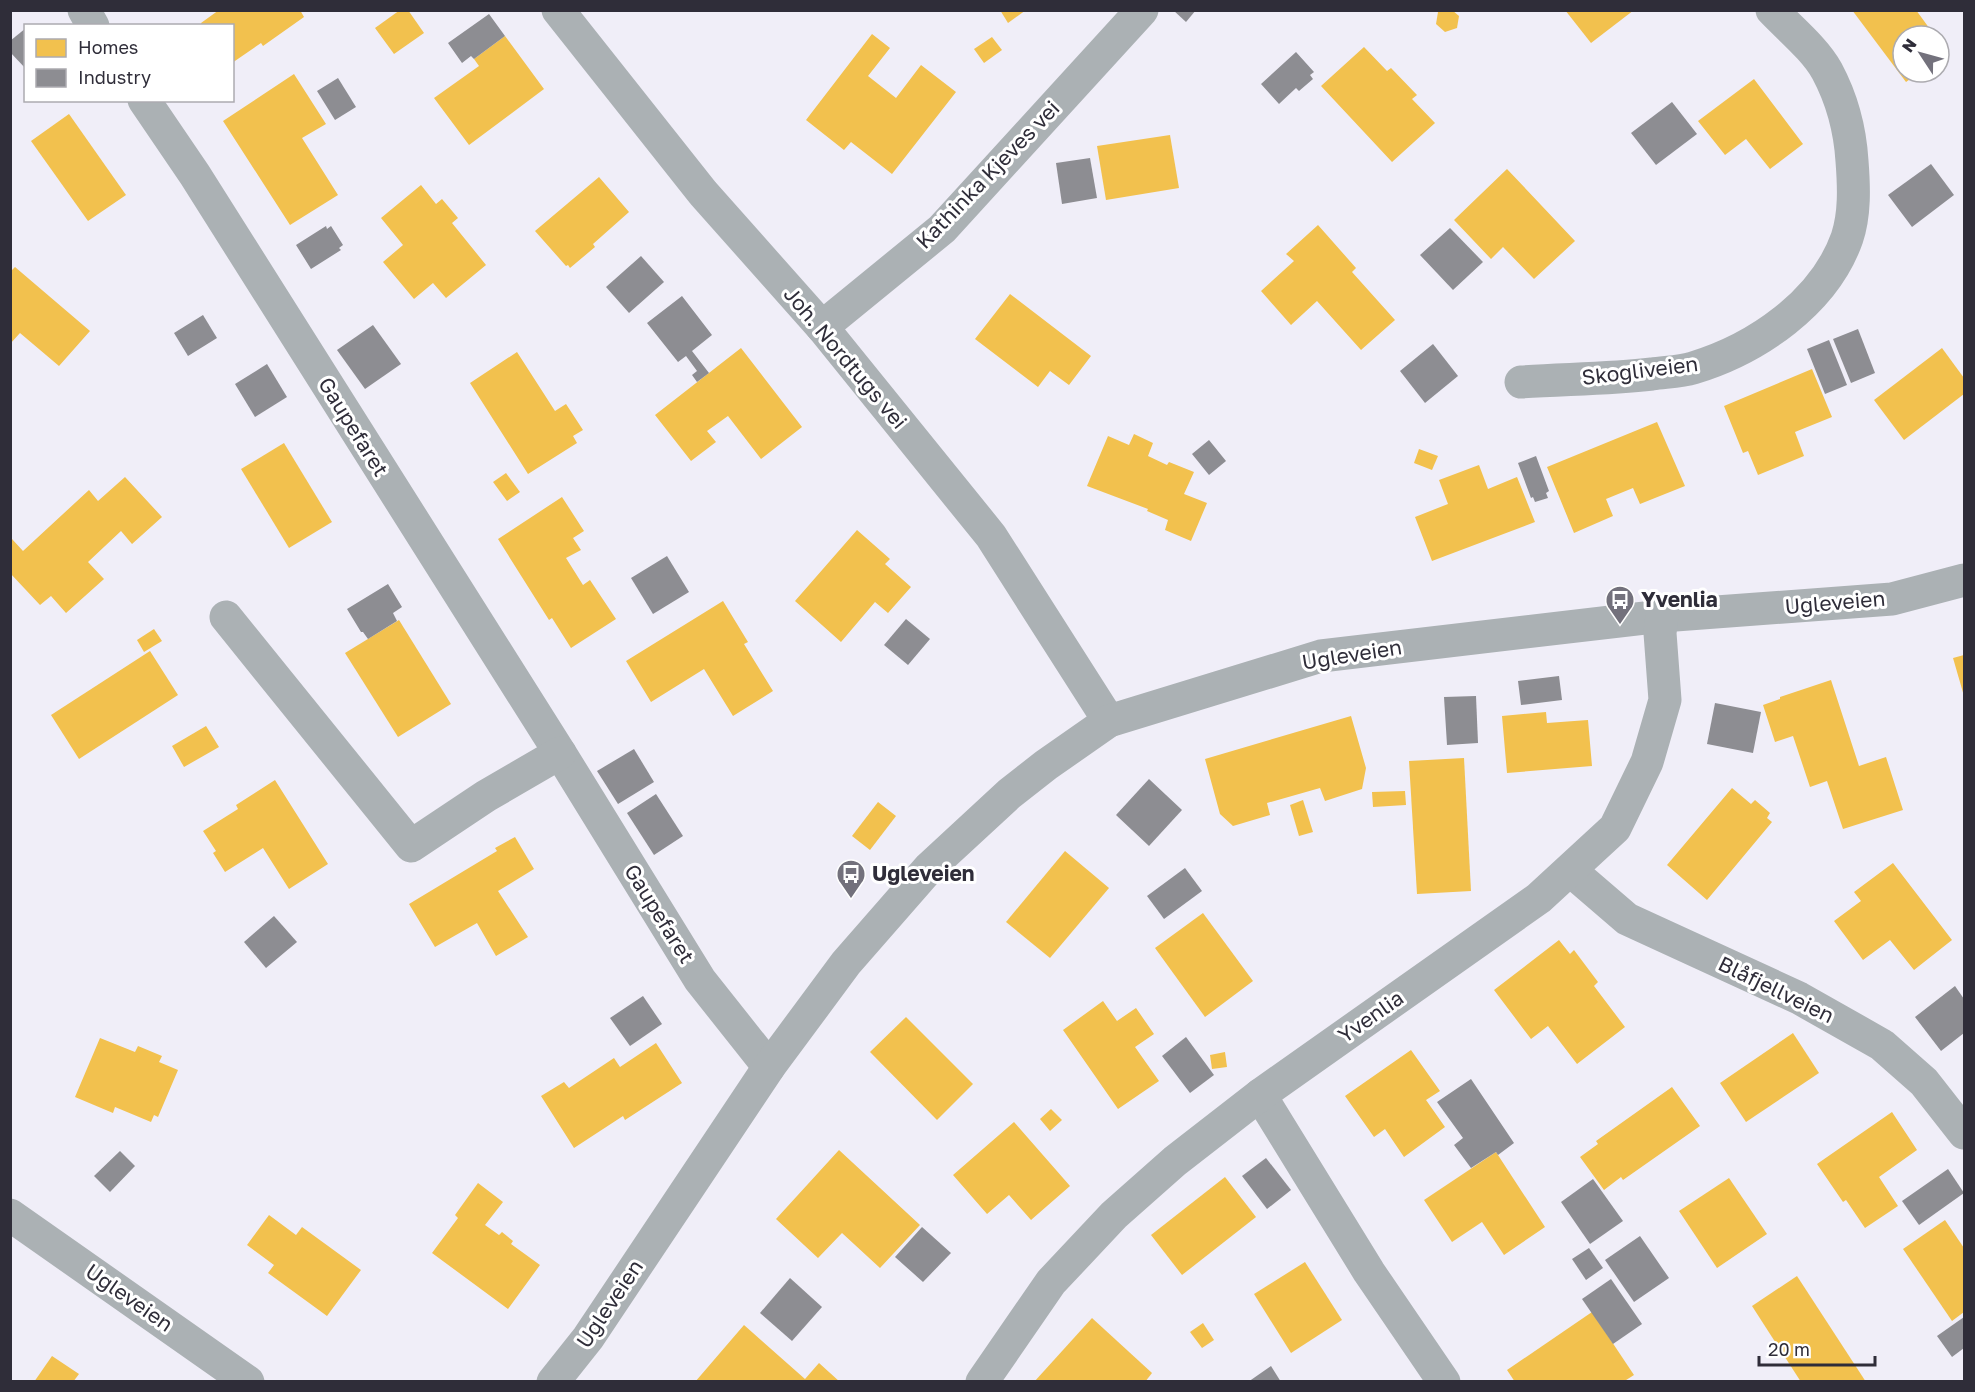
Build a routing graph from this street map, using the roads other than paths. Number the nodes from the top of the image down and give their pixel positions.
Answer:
1 (84, 10) edge
2 (558, 10) edge
3 (1142, 10) edge
4 (1772, 10) edge
5 (92, 24) edge
6 (145, 102) edge
7 (822, 327) junction
8 (1521, 382) dead end
9 (1965, 580) edge
10 (1662, 616) junction
11 (226, 617) dead end
12 (1109, 721) junction
13 (561, 753) junction
14 (1570, 870) junction
15 (770, 1067) junction
16 (1260, 1095) junction
17 (1965, 1132) edge
18 (10, 1215) edge
19 (248, 1382) edge
20 (553, 1382) edge
21 (982, 1382) edge
22 (1444, 1382) edge

1 - 5 street
2 - 7 street, Joh. Nordtugs vei
3 - 7 street, Kathinka Kjeves vei
4 - 8 street, Skogliveien
6 - 13 street, Gaupefaret
7 - 12 street, Joh. Nordtugs vei
9 - 10 street, Ugleveien
10 - 12 street, Ugleveien
10 - 14 street, Yvenlia
11 - 13 street
12 - 15 street, Ugleveien
13 - 15 street, Gaupefaret
14 - 16 street, Yvenlia
14 - 17 street, Blåfjellveien
15 - 20 street, Ugleveien
16 - 21 street, Yvenlia
16 - 22 street
18 - 19 street, Ugleveien

